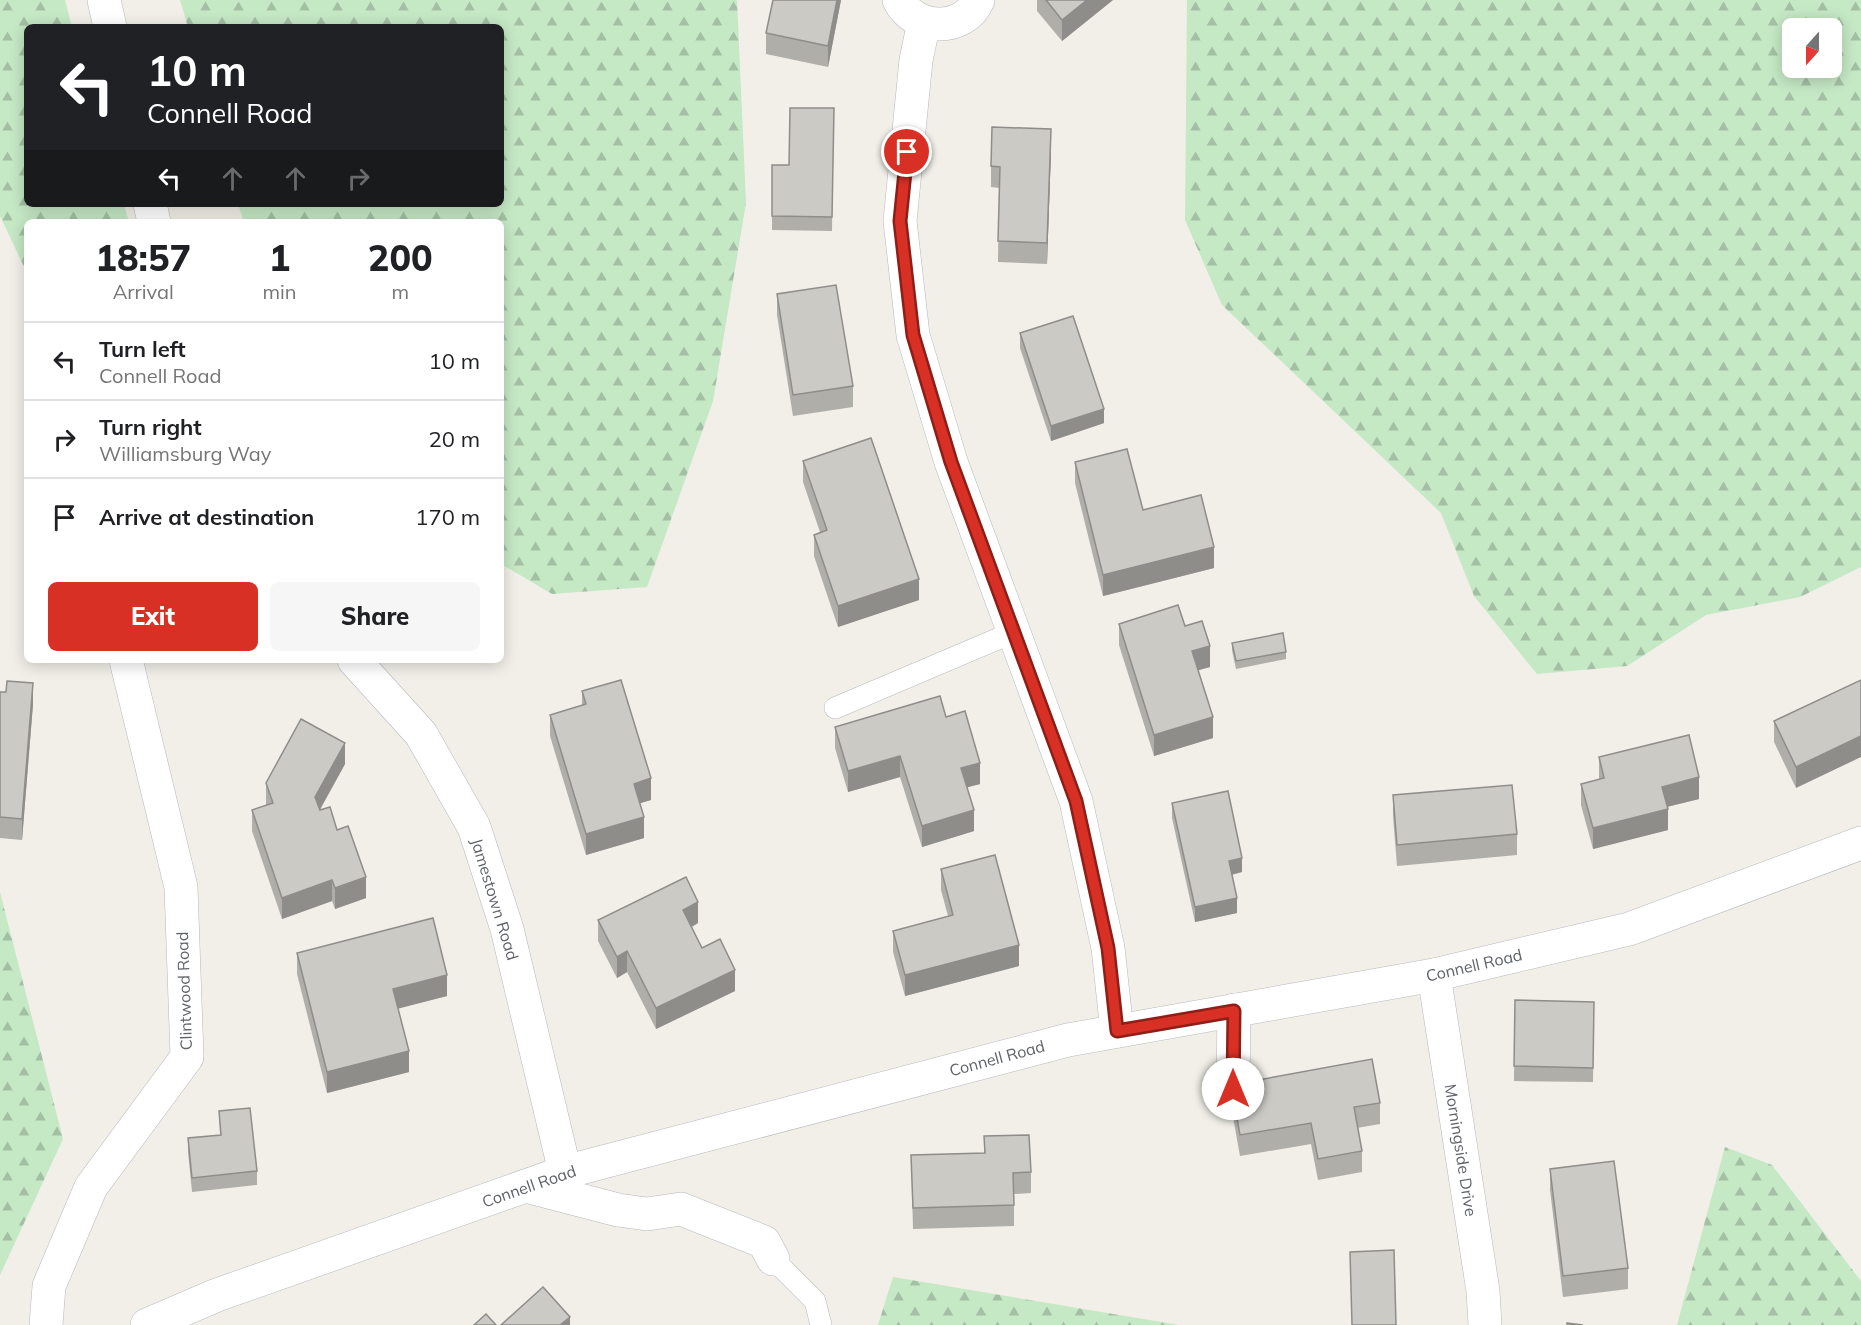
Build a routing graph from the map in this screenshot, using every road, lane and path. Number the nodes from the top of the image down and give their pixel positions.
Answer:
1 (104, 0) edge
2 (898, 0) edge
3 (978, 0) edge
4 (924, 22) junction
5 (109, 24) edge
6 (1014, 632) junction
7 (127, 663) edge
8 (357, 663) edge
9 (835, 708) dead end
10 (1861, 843) edge
11 (1434, 975) junction
12 (1234, 1011) junction
13 (1117, 1031) junction
14 (1233, 1089) edge
15 (565, 1172) junction
16 (526, 1186) junction
17 (773, 1259) joint
18 (46, 1325) edge
19 (147, 1325) edge
20 (822, 1325) edge
21 (1485, 1325) edge

1 - 5 street
2 - 4 street
3 - 4 street
4 - 6 street
6 - 9 lane
6 - 13 street
7 - 18 street, Clintwood Road
8 - 15 street, Jamestown Road
10 - 11 street, Connell Road
11 - 12 street, Connell Road
11 - 21 street, Morningside Drive
12 - 13 street, Connell Road
12 - 14 street
13 - 15 street, Connell Road
15 - 16 street, Connell Road
16 - 17 street
16 - 19 street, Connell Road
17 - 20 lane

